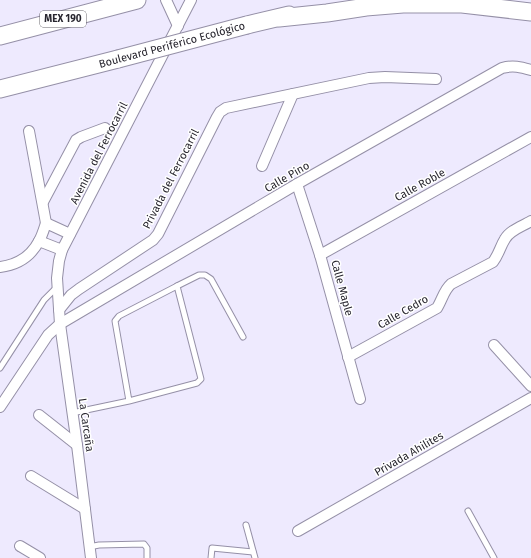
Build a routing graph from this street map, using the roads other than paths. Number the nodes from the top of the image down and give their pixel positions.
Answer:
1 (166, 0) edge
2 (191, 0) edge
3 (344, 0) edge
4 (131, 2) edge
5 (531, 12) edge
6 (279, 18) junction
7 (178, 26) junction
8 (0, 36) edge
9 (531, 70) edge
10 (436, 79) dead end
11 (0, 89) edge
12 (292, 94) junction
13 (105, 128) dead end
14 (29, 131) dead end
15 (531, 137) edge
16 (262, 166) dead end
17 (297, 184) junction
18 (43, 202) junction
19 (531, 221) edge
20 (46, 223) junction
21 (70, 234) junction
22 (39, 241) junction
23 (62, 250) junction
24 (320, 255) junction
25 (0, 267) edge
26 (178, 286) junction
27 (58, 291) junction
28 (59, 310) junction
29 (60, 324) junction
30 (243, 337) dead end
31 (494, 345) dead end
32 (348, 357) junction
33 (0, 368) edge
34 (531, 386) edge
35 (531, 398) edge
36 (360, 399) dead end
37 (129, 401) junction
38 (0, 407) edge
39 (72, 413) junction
40 (39, 415) dead end
41 (77, 445) junction
42 (31, 476) dead end
43 (85, 509) junction
44 (468, 512) dead end
45 (246, 525) dead end
46 (298, 531) dead end
47 (20, 546) dead end
48 (89, 546) junction
49 (253, 552) junction
50 (40, 558) edge
51 (90, 558) edge
52 (147, 558) edge
53 (210, 558) edge
54 (254, 558) edge
55 (494, 558) edge

1 - 7 street
2 - 7 street, Avenida del Ferrocarril
3 - 6 highway, Boulevard Periférico Ecológico
4 - 8 highway, MEX 190
5 - 6 highway
6 - 11 highway, Boulevard Periférico Ecológico, bridge
7 - 21 street, Avenida del Ferrocarril
9 - 17 street, Calle Pino
10 - 12 street, Privada del Ferrocarril
12 - 16 street
12 - 28 street, Privada del Ferrocarril
13 - 18 street
14 - 18 street
15 - 24 street, Calle Roble
17 - 24 street, Calle Maple
17 - 29 street, Calle Pino
18 - 20 street
19 - 32 street, Calle Cedro
20 - 21 street
20 - 22 street
21 - 23 street, Avenida del Ferrocarril
22 - 23 street
22 - 25 street
23 - 27 street, Avenida del Ferrocarril
24 - 32 street, Calle Maple
26 - 30 lane
26 - 37 lane
26 - 37 lane
27 - 28 street, La Carcaña
27 - 33 lane
28 - 29 street, La Carcaña
29 - 38 street
29 - 39 street, La Carcaña
31 - 34 street
32 - 36 street, Calle Maple
35 - 46 street, Privada Ahilites
37 - 39 lane
39 - 41 street, La Carcaña
40 - 41 street
41 - 43 street, La Carcaña
42 - 43 street
43 - 48 street, La Carcaña
44 - 55 lane
45 - 49 lane
47 - 50 street
48 - 51 street, La Carcaña
48 - 52 lane
49 - 53 lane
49 - 54 lane

